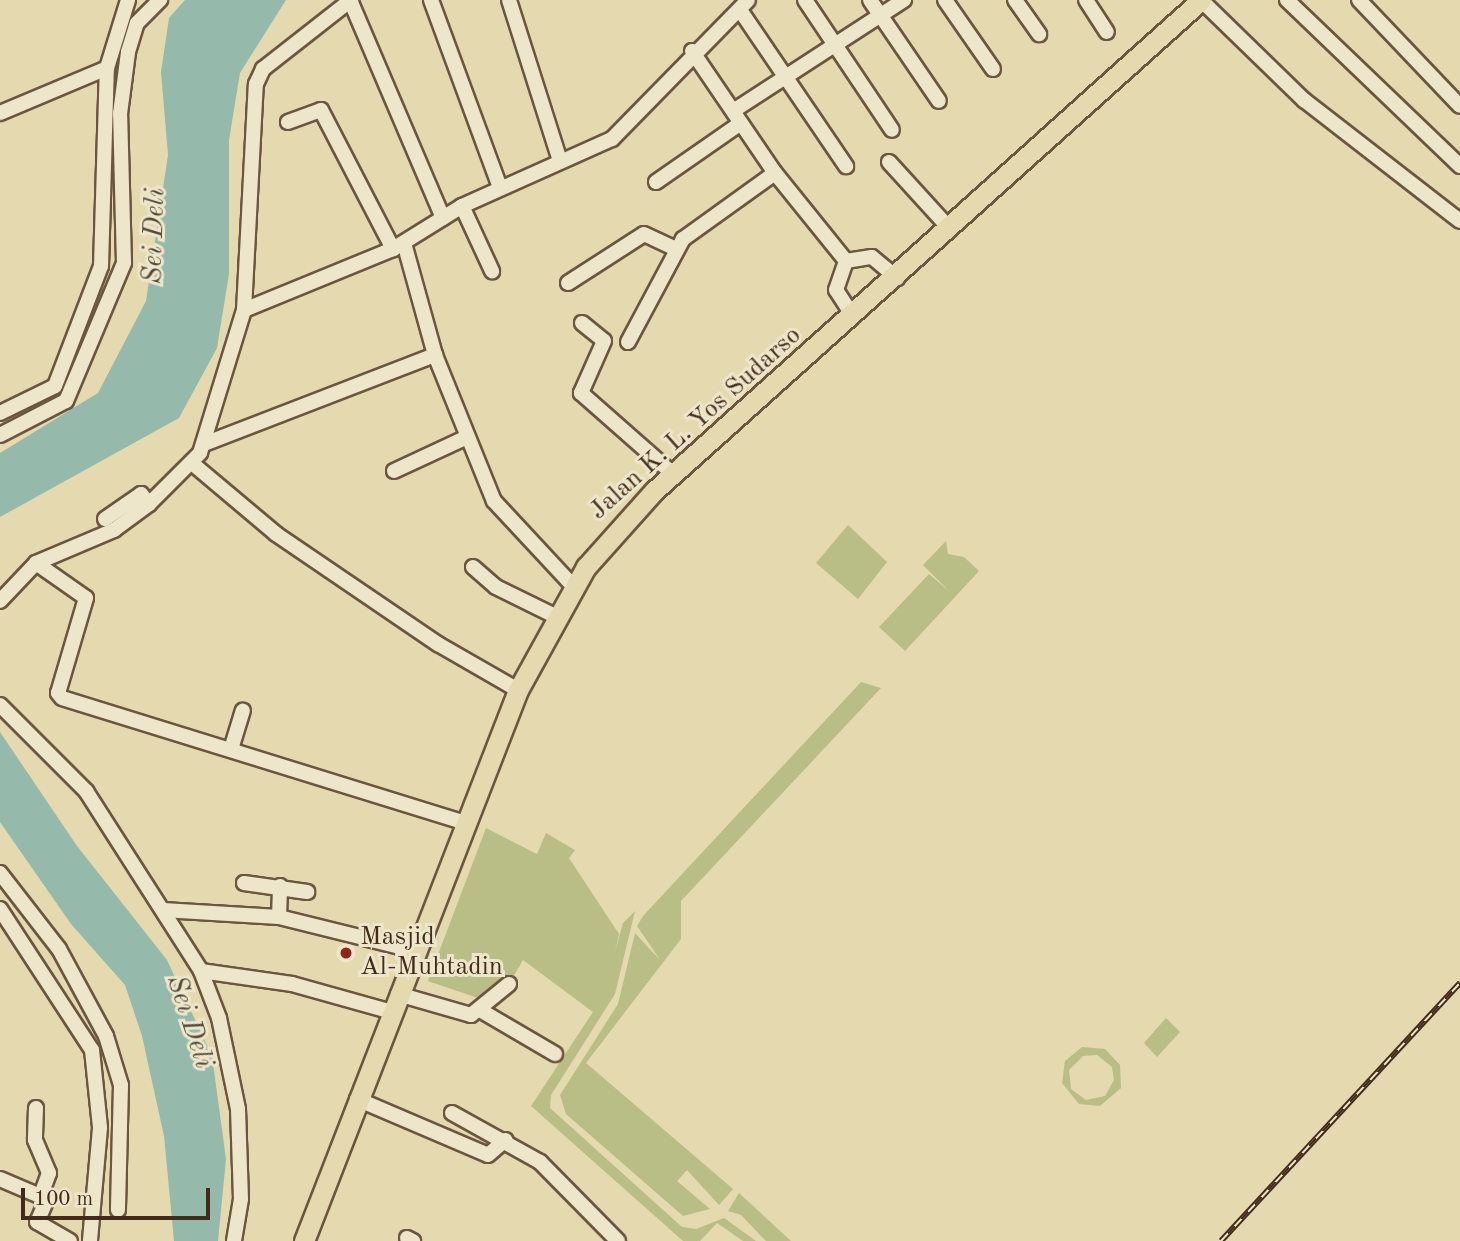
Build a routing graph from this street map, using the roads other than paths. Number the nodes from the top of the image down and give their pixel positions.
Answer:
1 (128, 0) edge
2 (160, 0) edge
3 (351, 0) edge
4 (431, 0) edge
5 (509, 0) edge
6 (805, 0) edge
7 (870, 0) edge
8 (904, 0) edge
9 (945, 0) edge
10 (1015, 0) edge
11 (1086, 0) edge
12 (1202, 0) edge
13 (1287, 0) edge
14 (1359, 0) edge
15 (744, 5) edge
16 (881, 16) junction
17 (1107, 32) dead end
18 (1039, 34) dead end
19 (838, 48) junction
20 (692, 51) junction
21 (107, 68) junction
22 (993, 69) dead end
23 (784, 79) junction
24 (939, 102) dead end
25 (1460, 106) edge
26 (0, 113) edge
27 (737, 117) junction
28 (288, 122) dead end
29 (892, 130) dead end
30 (560, 161) junction
31 (889, 162) dead end
32 (846, 166) dead end
33 (1460, 166) edge
34 (775, 173) junction
35 (656, 182) dead end
36 (499, 188) junction
37 (462, 206) junction
38 (443, 218) junction
39 (1460, 221) edge
40 (949, 228) junction
41 (399, 246) junction
42 (676, 249) junction
43 (846, 261) junction
44 (492, 271) dead end
45 (897, 278) junction
46 (568, 283) dead end
47 (244, 310) junction
48 (853, 316) junction
49 (582, 323) dead end
50 (628, 342) dead end
51 (435, 355) junction
52 (0, 413) edge
53 (0, 435) edge
54 (465, 438) junction
55 (204, 443) junction
56 (193, 464) junction
57 (394, 471) dead end
58 (673, 474) junction
59 (149, 505) junction
60 (104, 519) dead end
61 (36, 564) junction
62 (473, 567) dead end
63 (573, 586) junction
64 (0, 601) edge
65 (555, 616) junction
66 (518, 690) junction
67 (0, 705) edge
68 (243, 711) dead end
69 (232, 746) junction
70 (466, 823) junction
71 (0, 873) edge
72 (244, 883) dead end
73 (280, 886) junction
74 (307, 892) dead end
75 (163, 910) junction
76 (279, 917) junction
77 (3, 918) edge
78 (416, 951) junction
79 (201, 971) junction
80 (509, 984) dead end
81 (395, 1003) junction
82 (480, 1010) junction
83 (555, 1054) dead end
84 (357, 1099) junction
85 (36, 1108) dead end
86 (452, 1113) dead end
87 (505, 1140) junction
88 (0, 1179) edge
89 (41, 1195) junction
90 (118, 1210) dead end
91 (70, 1241) edge
92 (90, 1241) edge
93 (234, 1241) edge
94 (304, 1241) edge
95 (618, 1241) edge

1 - 21 street
2 - 53 street
3 - 38 street
3 - 47 street
4 - 36 street
5 - 30 street
6 - 19 street
7 - 16 street
8 - 16 street
9 - 22 street
10 - 18 street
11 - 17 street
12 - 39 street
12 - 40 highway, Jalan K. L. Yos Sudarso
13 - 33 street
14 - 25 street
15 - 20 street
15 - 23 street
16 - 19 street
16 - 24 street
19 - 23 street
19 - 29 street
20 - 27 street
20 - 30 street
21 - 26 street
21 - 52 street
23 - 27 street
23 - 32 street
27 - 34 street
27 - 35 street
28 - 41 street
30 - 36 street
31 - 40 street
34 - 42 street
34 - 43 street
36 - 37 street
37 - 38 street
37 - 44 street
38 - 41 street
40 - 45 highway, Jalan K. L. Yos Sudarso
41 - 47 street
41 - 51 street
42 - 46 street
42 - 50 street
43 - 45 street
43 - 48 street
45 - 48 highway, Jalan K. L. Yos Sudarso
47 - 55 street
48 - 58 highway, Jalan K. L. Yos Sudarso
49 - 58 street
51 - 54 street
51 - 55 street
54 - 57 street
54 - 63 street
55 - 56 street
56 - 59 street
56 - 66 street
58 - 63 highway, Jalan K. L. Yos Sudarso
59 - 60 street
59 - 61 street
61 - 64 street
61 - 69 street
62 - 65 street
63 - 65 highway, Jalan K. L. Yos Sudarso
65 - 66 highway, Jalan K. L. Yos Sudarso
66 - 70 highway, Jalan K. L. Yos Sudarso
67 - 75 street
68 - 69 street
69 - 70 street
70 - 78 highway, Jalan K. L. Yos Sudarso
71 - 90 street
72 - 73 street
73 - 74 street
73 - 76 street
75 - 76 street
75 - 79 street
76 - 78 street
77 - 92 street
78 - 81 highway, Jalan K. L. Yos Sudarso
79 - 81 street
79 - 93 street
80 - 82 street
81 - 82 street
81 - 84 highway, Jalan K. L. Yos Sudarso
82 - 83 street
84 - 87 street
84 - 94 highway, Jalan K. L. Yos Sudarso
85 - 89 street
86 - 87 street
87 - 95 street
88 - 89 street
89 - 91 street

